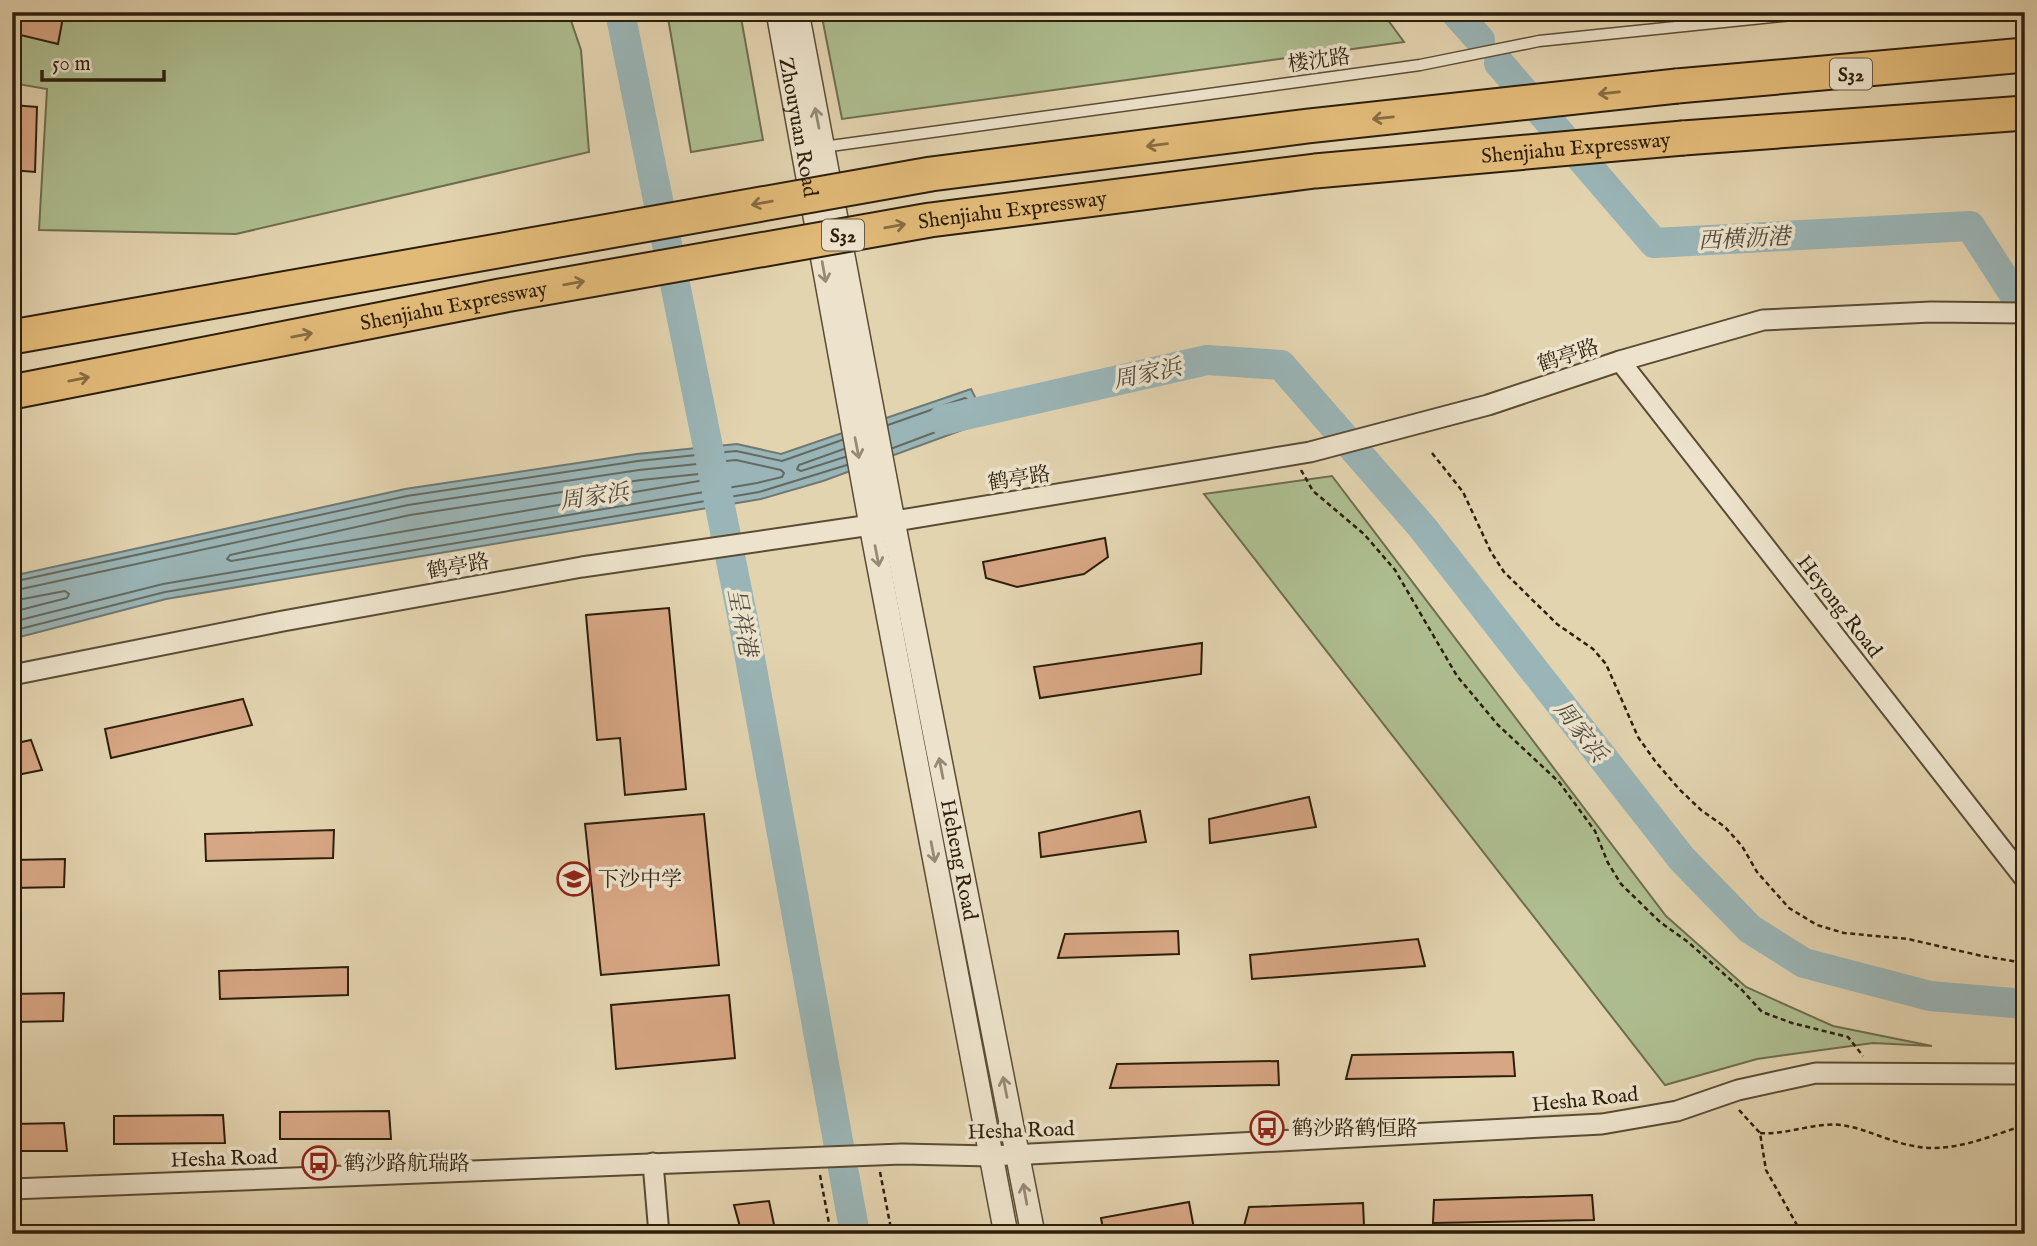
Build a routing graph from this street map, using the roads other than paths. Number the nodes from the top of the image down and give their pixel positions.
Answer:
1 (778, 12) edge
2 (797, 12) edge
3 (1821, 12) edge
4 (2025, 55) edge
5 (2025, 62) edge
6 (1677, 86) junction
7 (2025, 113) edge
8 (2025, 134) edge
9 (1684, 138) junction
10 (822, 148) junction
11 (2025, 313) edge
12 (12, 337) edge
13 (1620, 361) junction
14 (12, 392) edge
15 (860, 404) junction
16 (882, 523) junction
17 (12, 675) edge
18 (2025, 878) edge
19 (2025, 1074) edge
20 (1018, 1154) junction
21 (991, 1156) junction
22 (653, 1163) junction
23 (12, 1189) edge
24 (659, 1234) edge
25 (1006, 1234) edge
26 (1033, 1234) edge

1 -> 15 street, Zhouyuan Road
10 -> 2 street, Zhouyuan Road
3 - 10 lane, 楼沈路
4 - 6 highway
5 - 6 highway, S32
6 -> 12 highway, S32, bridge
7 - 9 highway, Shenjiahu Expressway / S32
8 - 9 highway
14 -> 9 highway, Shenjiahu Expressway / S32, bridge
10 - 15 street, Zhouyuan Road
11 - 13 street, 鹤亭路
13 - 16 street, 鹤亭路
13 - 18 street, Heyong Road
15 - 16 street, Heheng Road
16 - 17 street, 鹤亭路
20 -> 16 street, Heheng Road
16 -> 21 street, Heheng Road
19 - 20 street, Hesha Road
20 - 21 street, Hesha Road
26 -> 20 street, Heheng Road
21 - 22 street, Hesha Road
21 - 25 street, Heheng Road
22 - 23 street, Hesha Road
22 - 24 street

